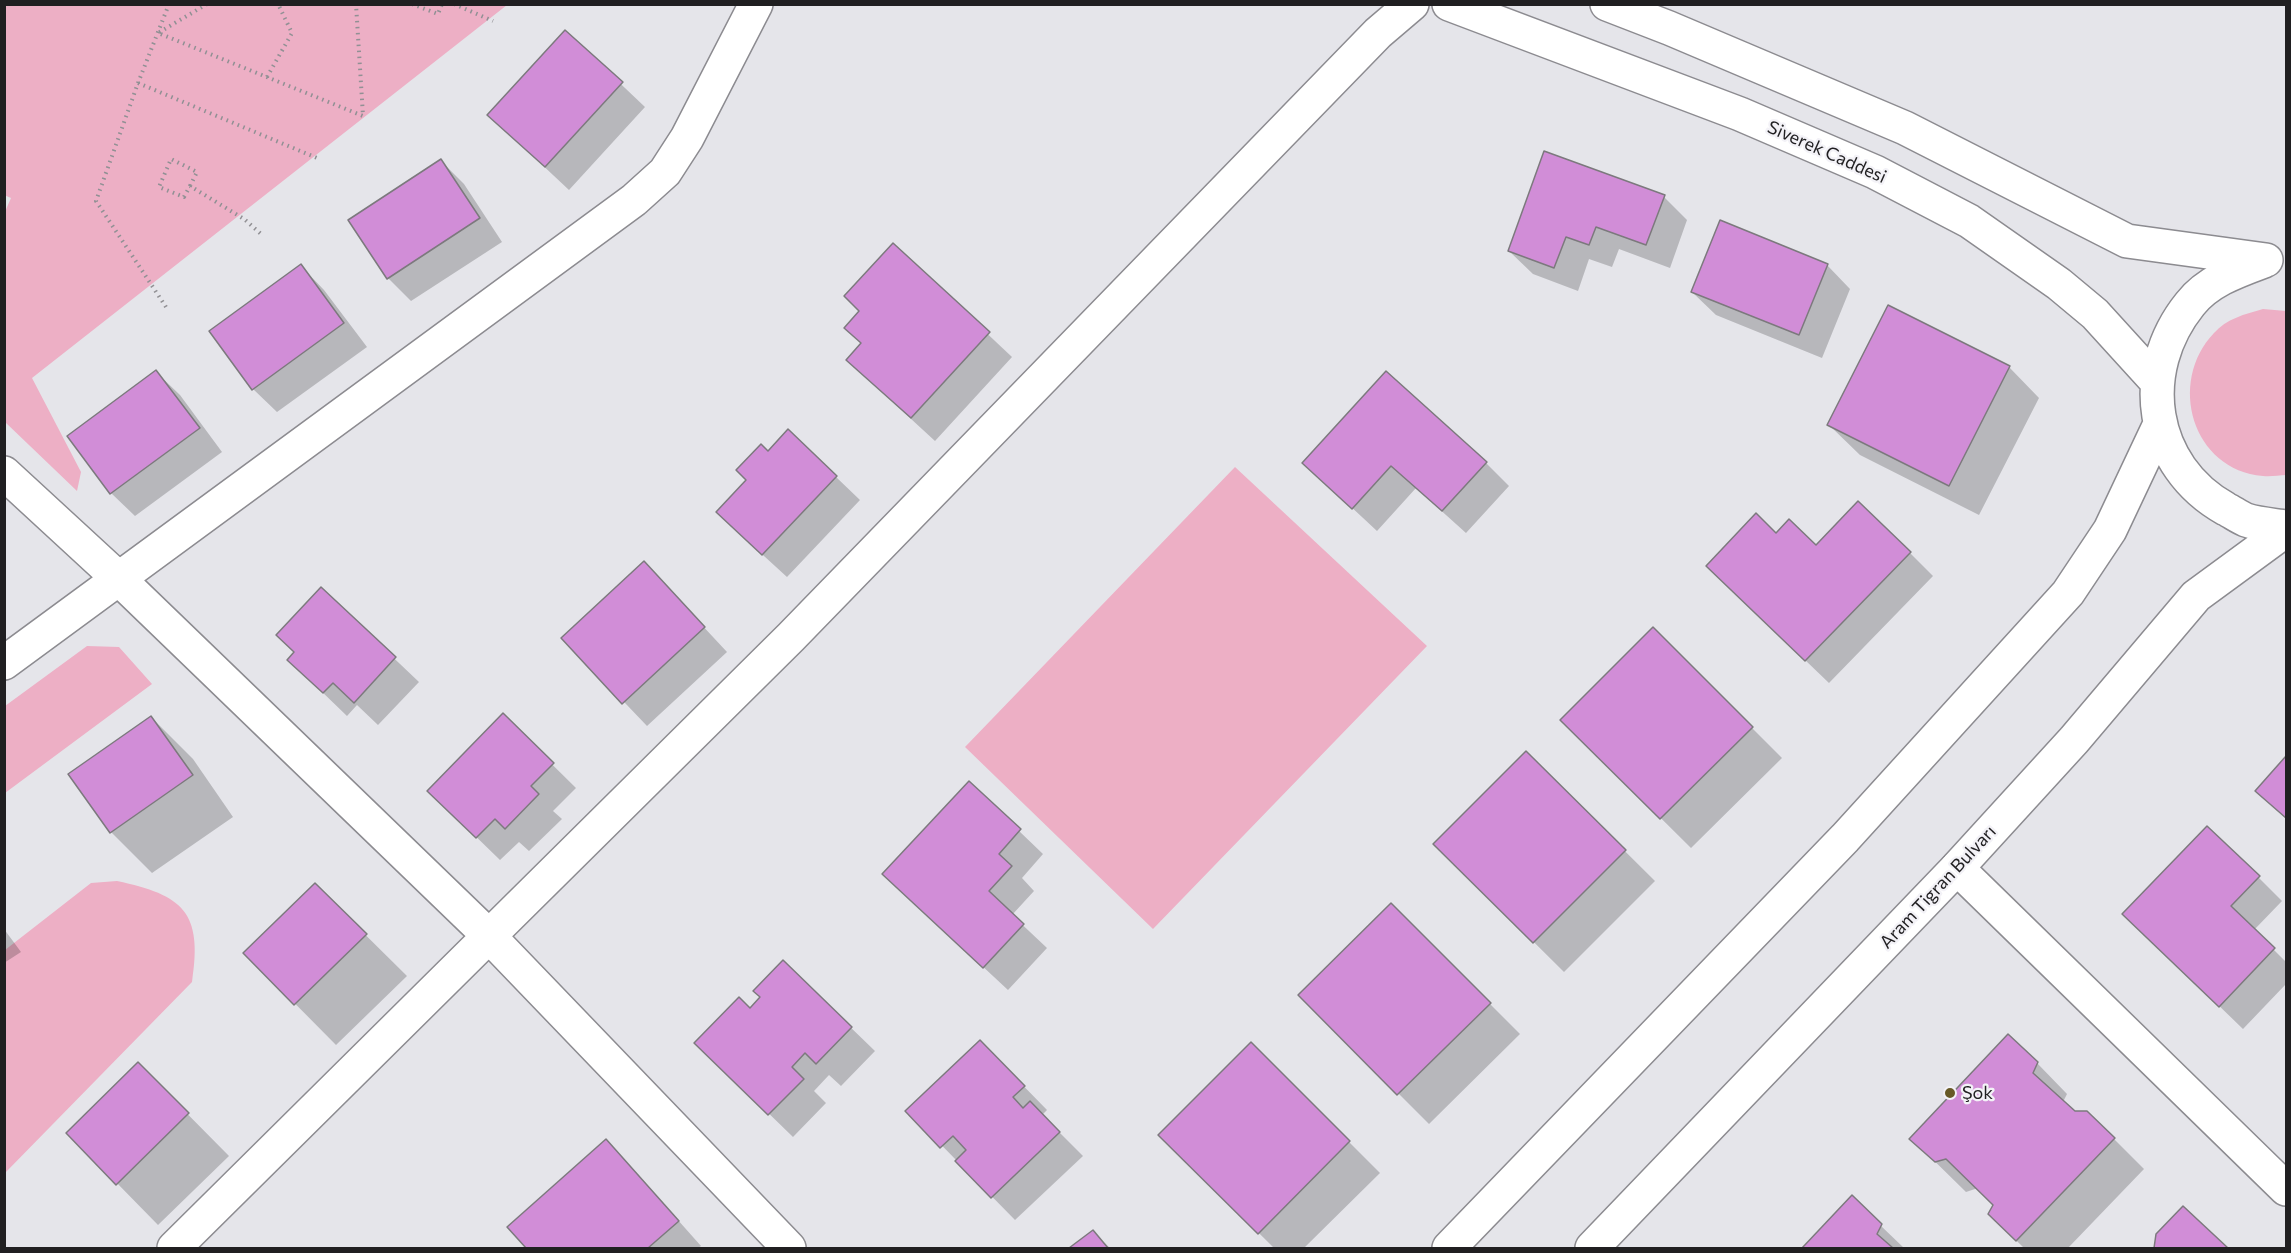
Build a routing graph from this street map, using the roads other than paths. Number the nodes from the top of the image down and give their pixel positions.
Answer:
1 (756, 4) edge
2 (1412, 4) edge
3 (1449, 4) edge
4 (1607, 4) edge
5 (2276, 260) edge
6 (2156, 381) junction
7 (2160, 424) junction
8 (4, 473) edge
9 (2286, 528) edge
10 (118, 578) junction
11 (4, 663) edge
12 (1957, 868) junction
13 (488, 935) junction
14 (2286, 1190) edge
15 (174, 1248) edge
16 (789, 1248) edge
17 (1449, 1248) edge
18 (1592, 1248) edge

1 - 10 street
2 - 13 street
3 - 6 street, Siverek Caddesi
4 - 5 street
5 - 6 street
6 - 7 street
7 - 9 street
7 - 17 street
8 - 10 street
9 - 12 street, Aram Tigran Bulvarı
10 - 11 street
10 - 13 street
12 - 14 street
12 - 18 street, Aram Tigran Bulvarı
13 - 15 street
13 - 16 street

